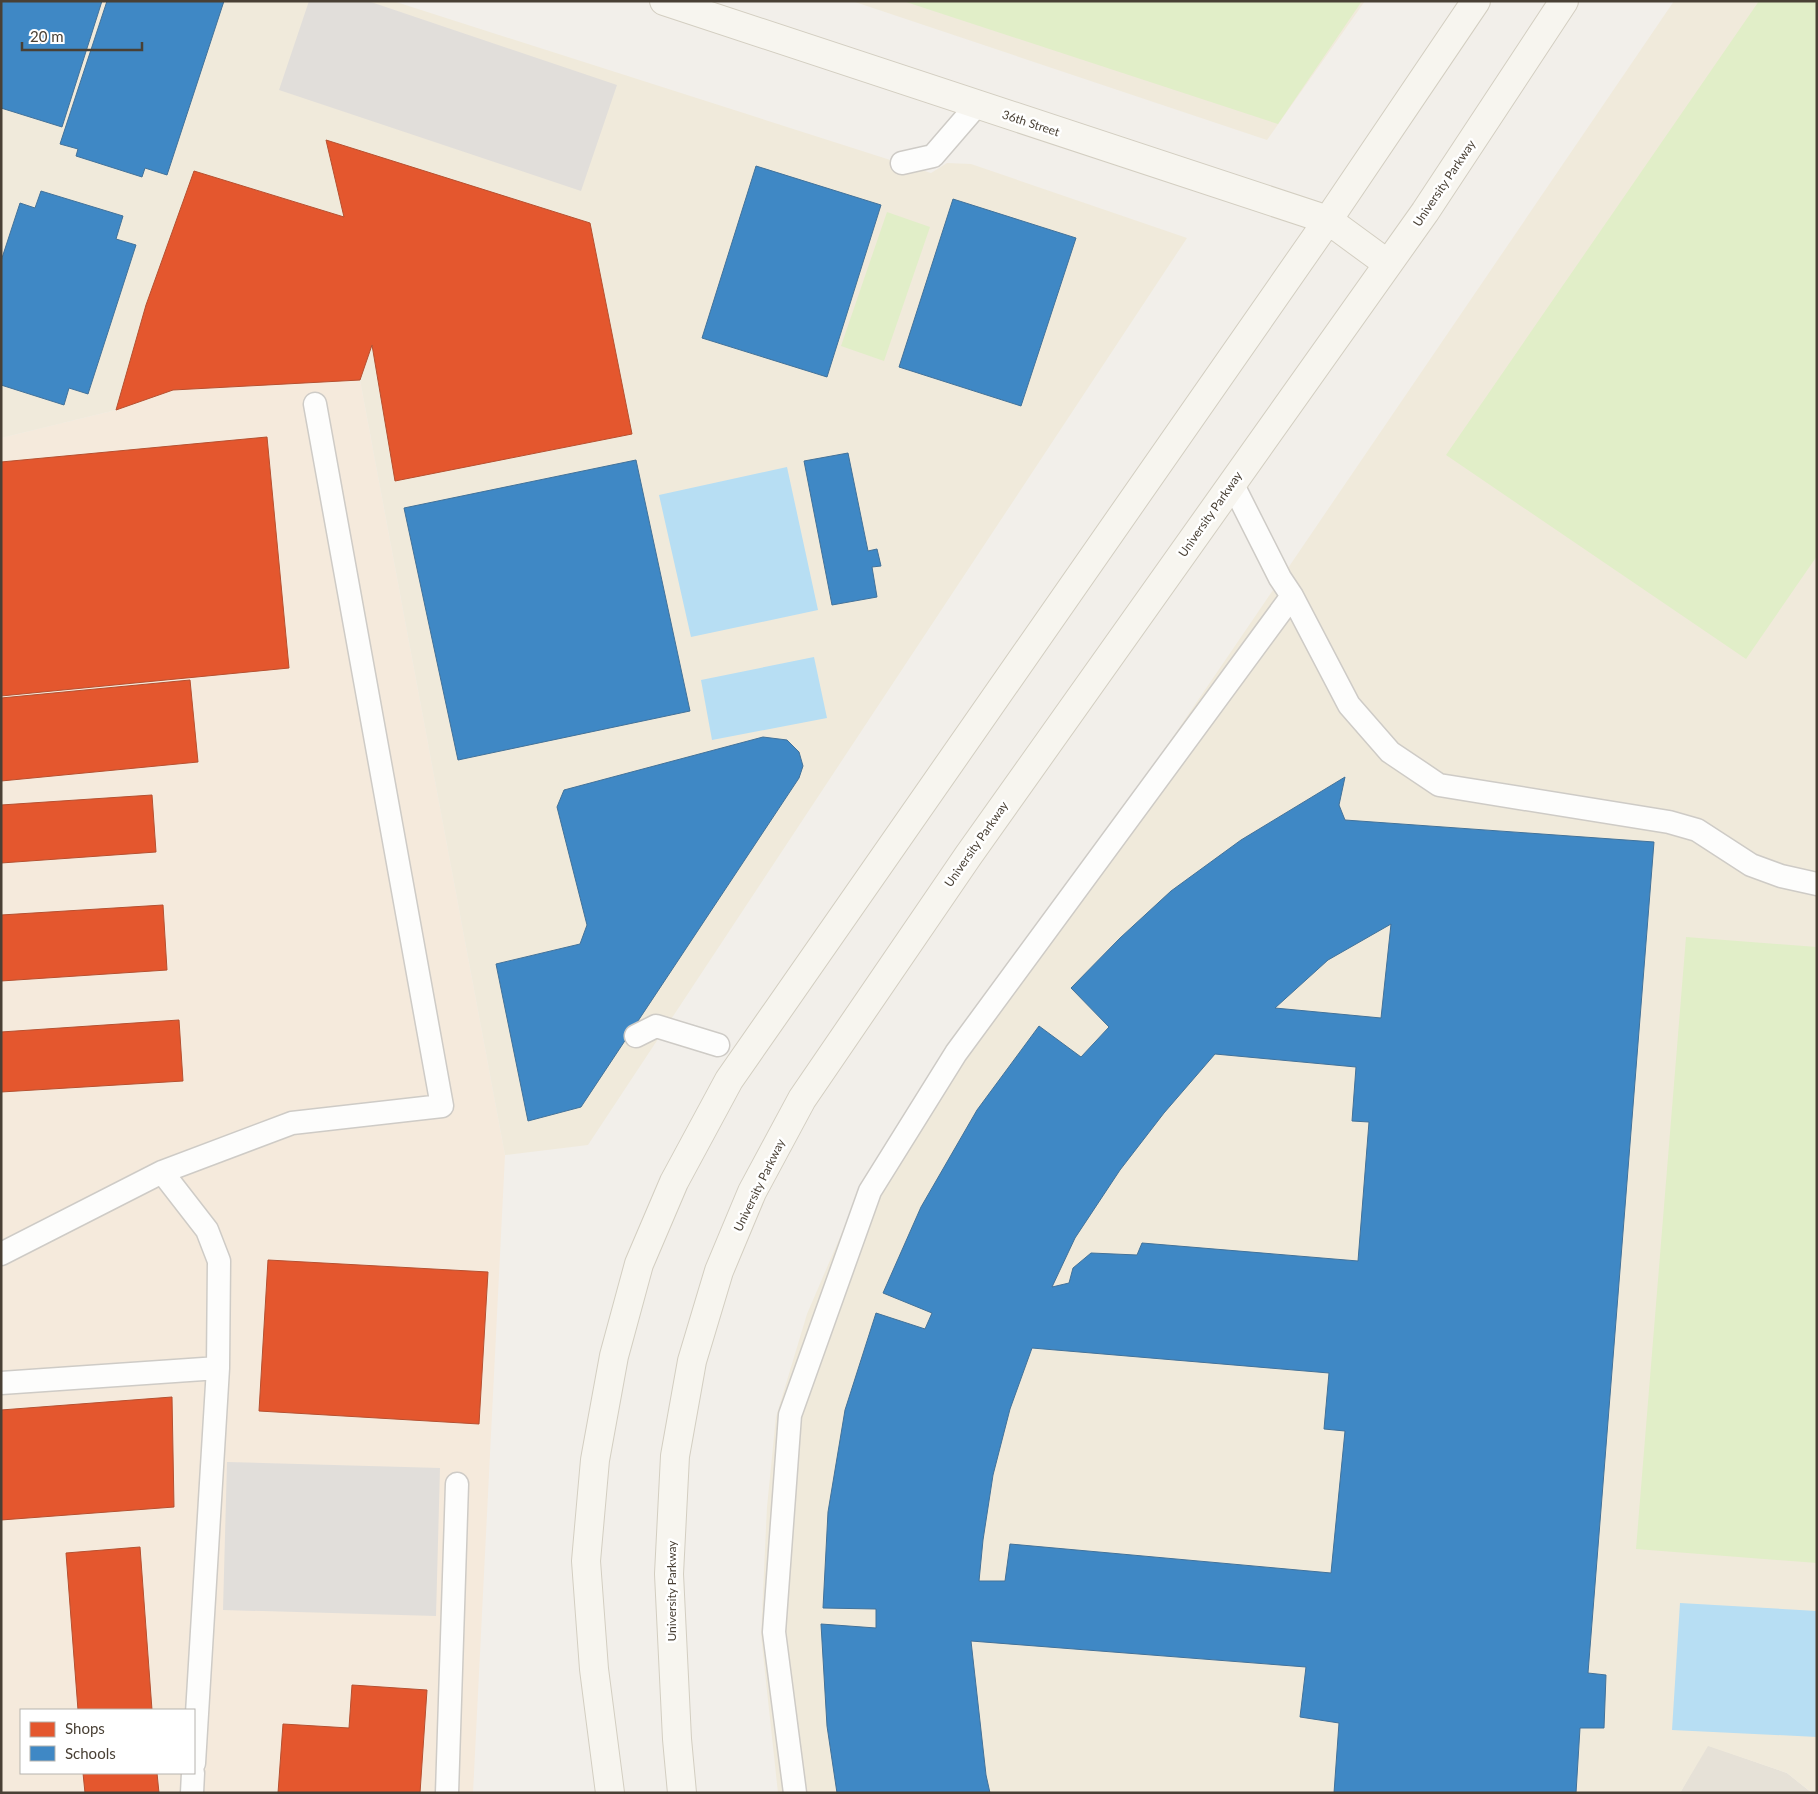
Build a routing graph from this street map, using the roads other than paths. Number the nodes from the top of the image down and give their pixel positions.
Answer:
1 (664, 1) edge
2 (1476, 1) edge
3 (1564, 1) edge
4 (977, 105) junction
5 (902, 164) dead end
6 (1328, 220) junction
7 (1388, 264) junction
8 (315, 404) dead end
9 (1232, 483) junction
10 (1292, 596) junction
11 (1817, 884) edge
12 (636, 1036) dead end
13 (718, 1045) dead end
14 (162, 1172) junction
15 (1, 1254) edge
16 (218, 1368) junction
17 (1, 1383) edge
18 (457, 1484) dead end
19 (195, 1747) edge
20 (193, 1774) edge
21 (192, 1793) edge
22 (447, 1793) edge
23 (610, 1793) edge
24 (682, 1793) edge
25 (795, 1793) edge

1 - 4 main road, 36th Street
2 - 6 main road
3 - 7 main road, University Parkway
4 - 5 lane
4 - 6 main road, 36th Street
6 - 7 main road, 36th Street
6 - 23 main road
7 - 9 main road, University Parkway
8 - 14 lane
9 - 10 lane
9 - 24 main road, University Parkway
10 - 11 lane
10 - 25 lane
12 - 13 lane
14 - 15 lane
14 - 16 lane
16 - 17 lane
16 - 19 lane
18 - 22 lane
20 - 21 lane

